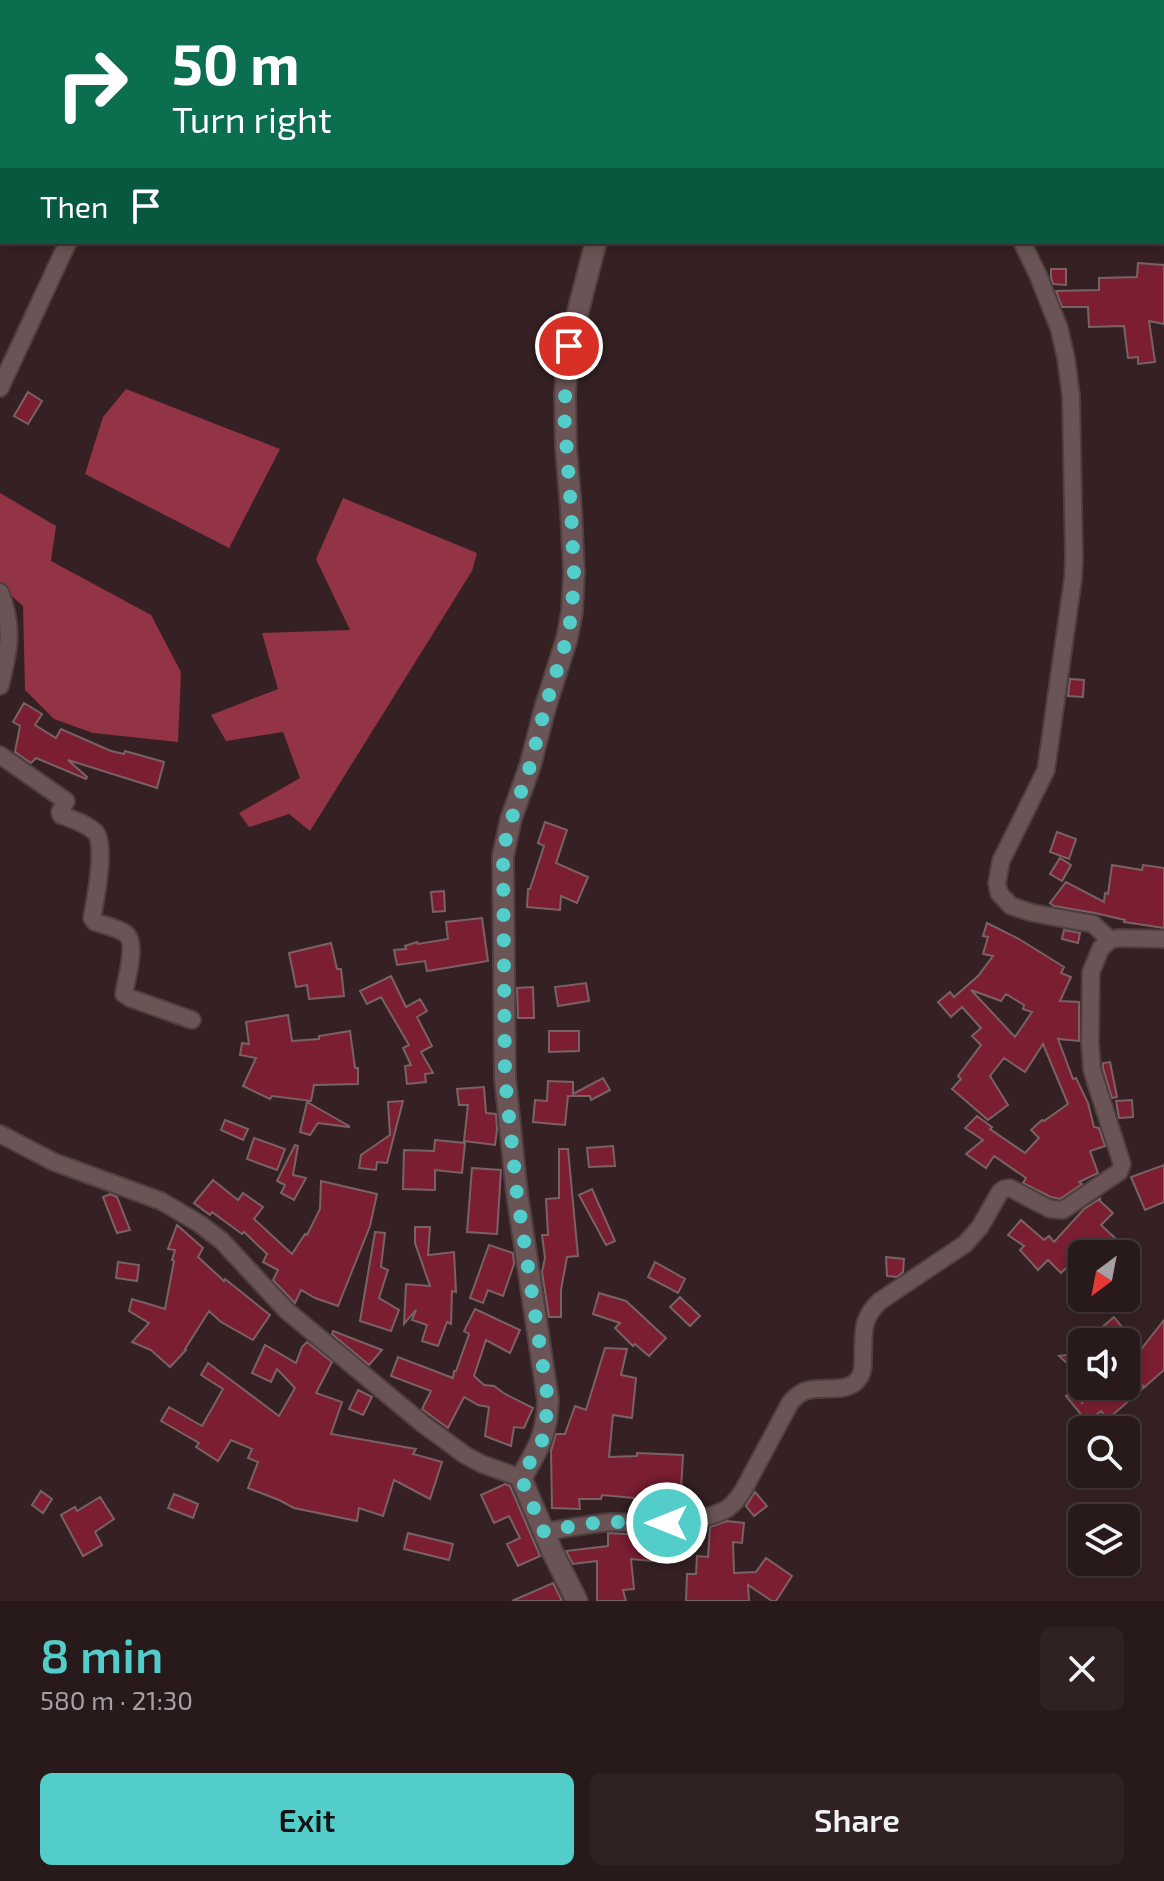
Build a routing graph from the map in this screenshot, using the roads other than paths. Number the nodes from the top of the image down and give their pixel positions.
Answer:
1 (67, 244) edge
2 (596, 244) edge
3 (1023, 244) edge
4 (0, 388) edge
5 (0, 592) edge
6 (0, 686) edge
7 (0, 755) edge
8 (1164, 939) edge
9 (1110, 940) junction
10 (192, 1020) dead end
11 (0, 1134) edge
12 (521, 1478) junction
13 (544, 1532) junction
14 (577, 1601) edge

1 - 4 street
2 - 12 street
3 - 9 street
5 - 6 street
7 - 10 street
8 - 9 street
9 - 13 street
11 - 12 street
12 - 13 street
13 - 14 street

